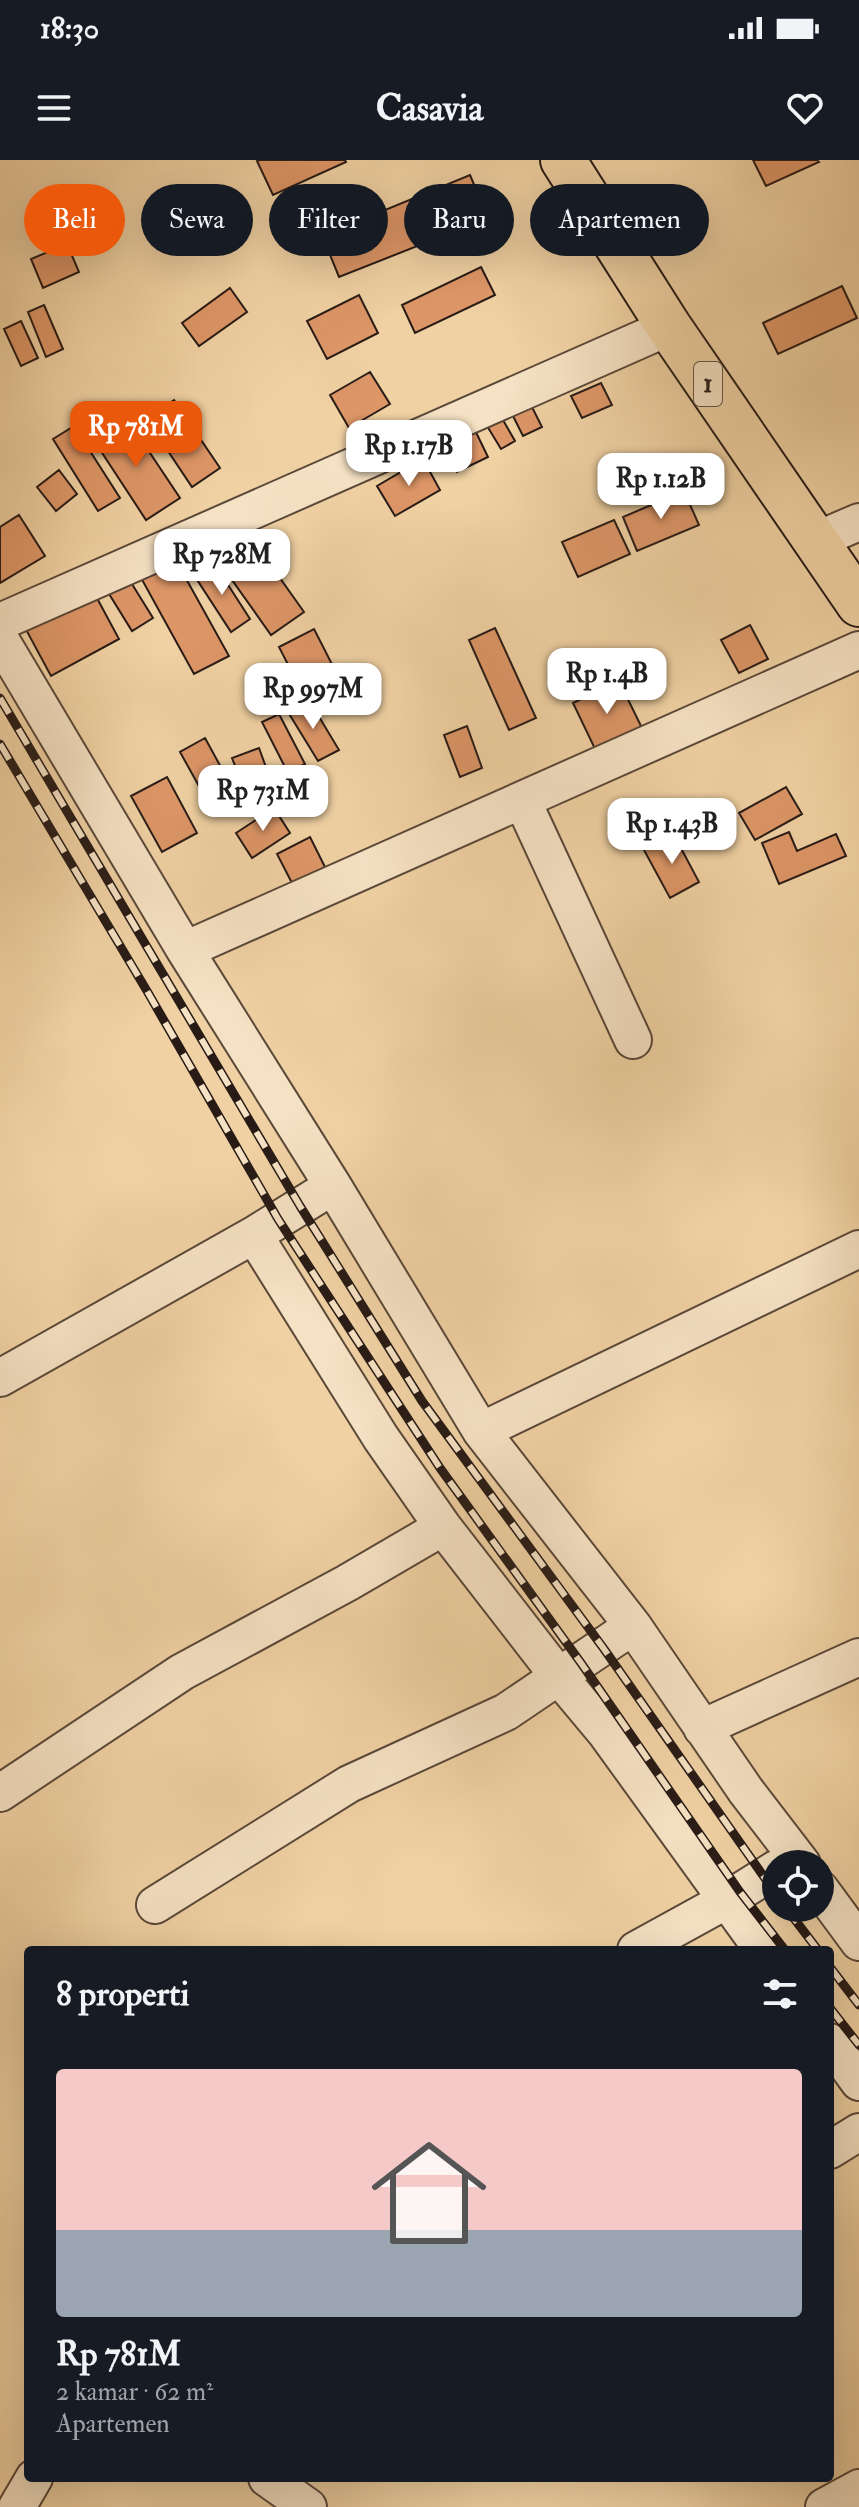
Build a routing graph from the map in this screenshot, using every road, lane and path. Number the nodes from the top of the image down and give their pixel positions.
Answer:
1 (563, 160) edge
2 (669, 327) junction
3 (859, 522) edge
4 (815, 541) junction
5 (859, 604) edge
6 (0, 622) edge
7 (0, 639) edge
8 (859, 650) edge
9 (522, 800) junction
10 (185, 950) junction
11 (633, 1040) dead end
12 (333, 1186) junction
13 (254, 1235) junction
14 (859, 1249) edge
15 (0, 1378) edge
16 (481, 1431) junction
17 (443, 1527) junction
18 (633, 1626) junction
19 (859, 1657) edge
20 (560, 1678) junction
21 (702, 1728) junction
22 (0, 1793) edge
23 (781, 1850) edge
24 (762, 1879) edge
25 (727, 1900) junction
26 (155, 1905) dead end
27 (834, 1908) edge
28 (859, 1942) edge
29 (643, 1946) edge
30 (760, 1946) edge
31 (834, 2048) edge
32 (859, 2082) edge
33 (859, 2132) edge
34 (834, 2148) edge
35 (32, 2482) edge
36 (273, 2482) edge
37 (859, 2488) edge
38 (17, 2507) edge
39 (308, 2507) edge
40 (824, 2507) edge

1 - 2 highway, 1
2 - 4 highway, 1
2 - 6 street
3 - 4 street
4 - 5 highway, 1
7 - 10 street
8 - 9 street
9 - 10 street
9 - 11 street
10 - 12 street
12 - 13 street
12 - 16 street
13 - 15 street
13 - 17 street
14 - 16 street
16 - 18 street
17 - 20 street
17 - 22 street
18 - 20 street
18 - 21 street
19 - 21 street
20 - 25 street
20 - 26 street
21 - 23 street
24 - 25 street
25 - 29 street
25 - 30 street
27 - 28 street
31 - 32 street
33 - 34 street
35 - 38 street
36 - 39 street
37 - 40 street

